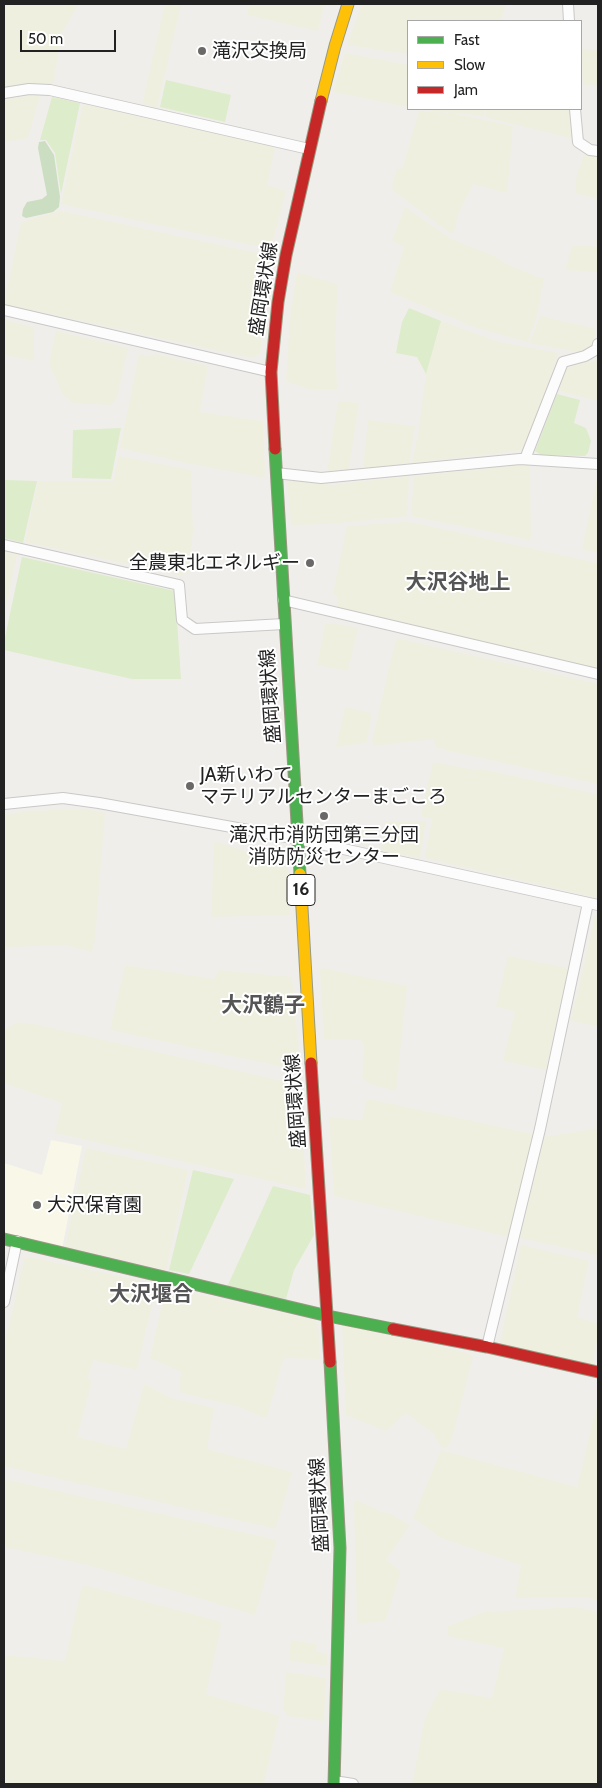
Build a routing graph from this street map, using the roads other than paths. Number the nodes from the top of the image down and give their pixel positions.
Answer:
1 (348, 4) edge
2 (568, 4) edge
3 (569, 20) edge
4 (4, 93) edge
5 (575, 110) edge
6 (309, 149) junction
7 (598, 151) edge
8 (4, 310) edge
9 (598, 344) edge
10 (272, 372) junction
11 (525, 460) junction
12 (598, 464) edge
13 (276, 473) junction
14 (4, 545) edge
15 (283, 600) junction
16 (284, 624) junction
17 (598, 674) edge
18 (4, 804) edge
19 (298, 839) junction
20 (593, 904) edge
21 (4, 1238) edge
22 (18, 1242) junction
23 (4, 1302) edge
24 (328, 1316) junction
25 (487, 1347) junction
26 (598, 1372) edge
27 (334, 1783) edge
28 (353, 1784) edge

1 - 6 main road, 盛岡環状線 / 16
2 - 3 street
4 - 6 street
5 - 7 street
6 - 10 main road, 盛岡環状線 / 16
8 - 10 street
9 - 11 street
10 - 13 main road, 盛岡環状線 / 16
11 - 12 street
11 - 13 street
13 - 15 main road, 盛岡環状線 / 16
14 - 16 street
15 - 16 main road, 盛岡環状線 / 16
15 - 17 street
16 - 19 main road, 盛岡環状線 / 16
18 - 19 street
19 - 20 street
19 - 24 main road, 盛岡環状線 / 16
20 - 25 street
21 - 22 main road
22 - 23 street
22 - 24 main road
24 - 25 main road
24 - 27 main road, 盛岡環状線 / 16
25 - 26 main road
27 - 28 street

